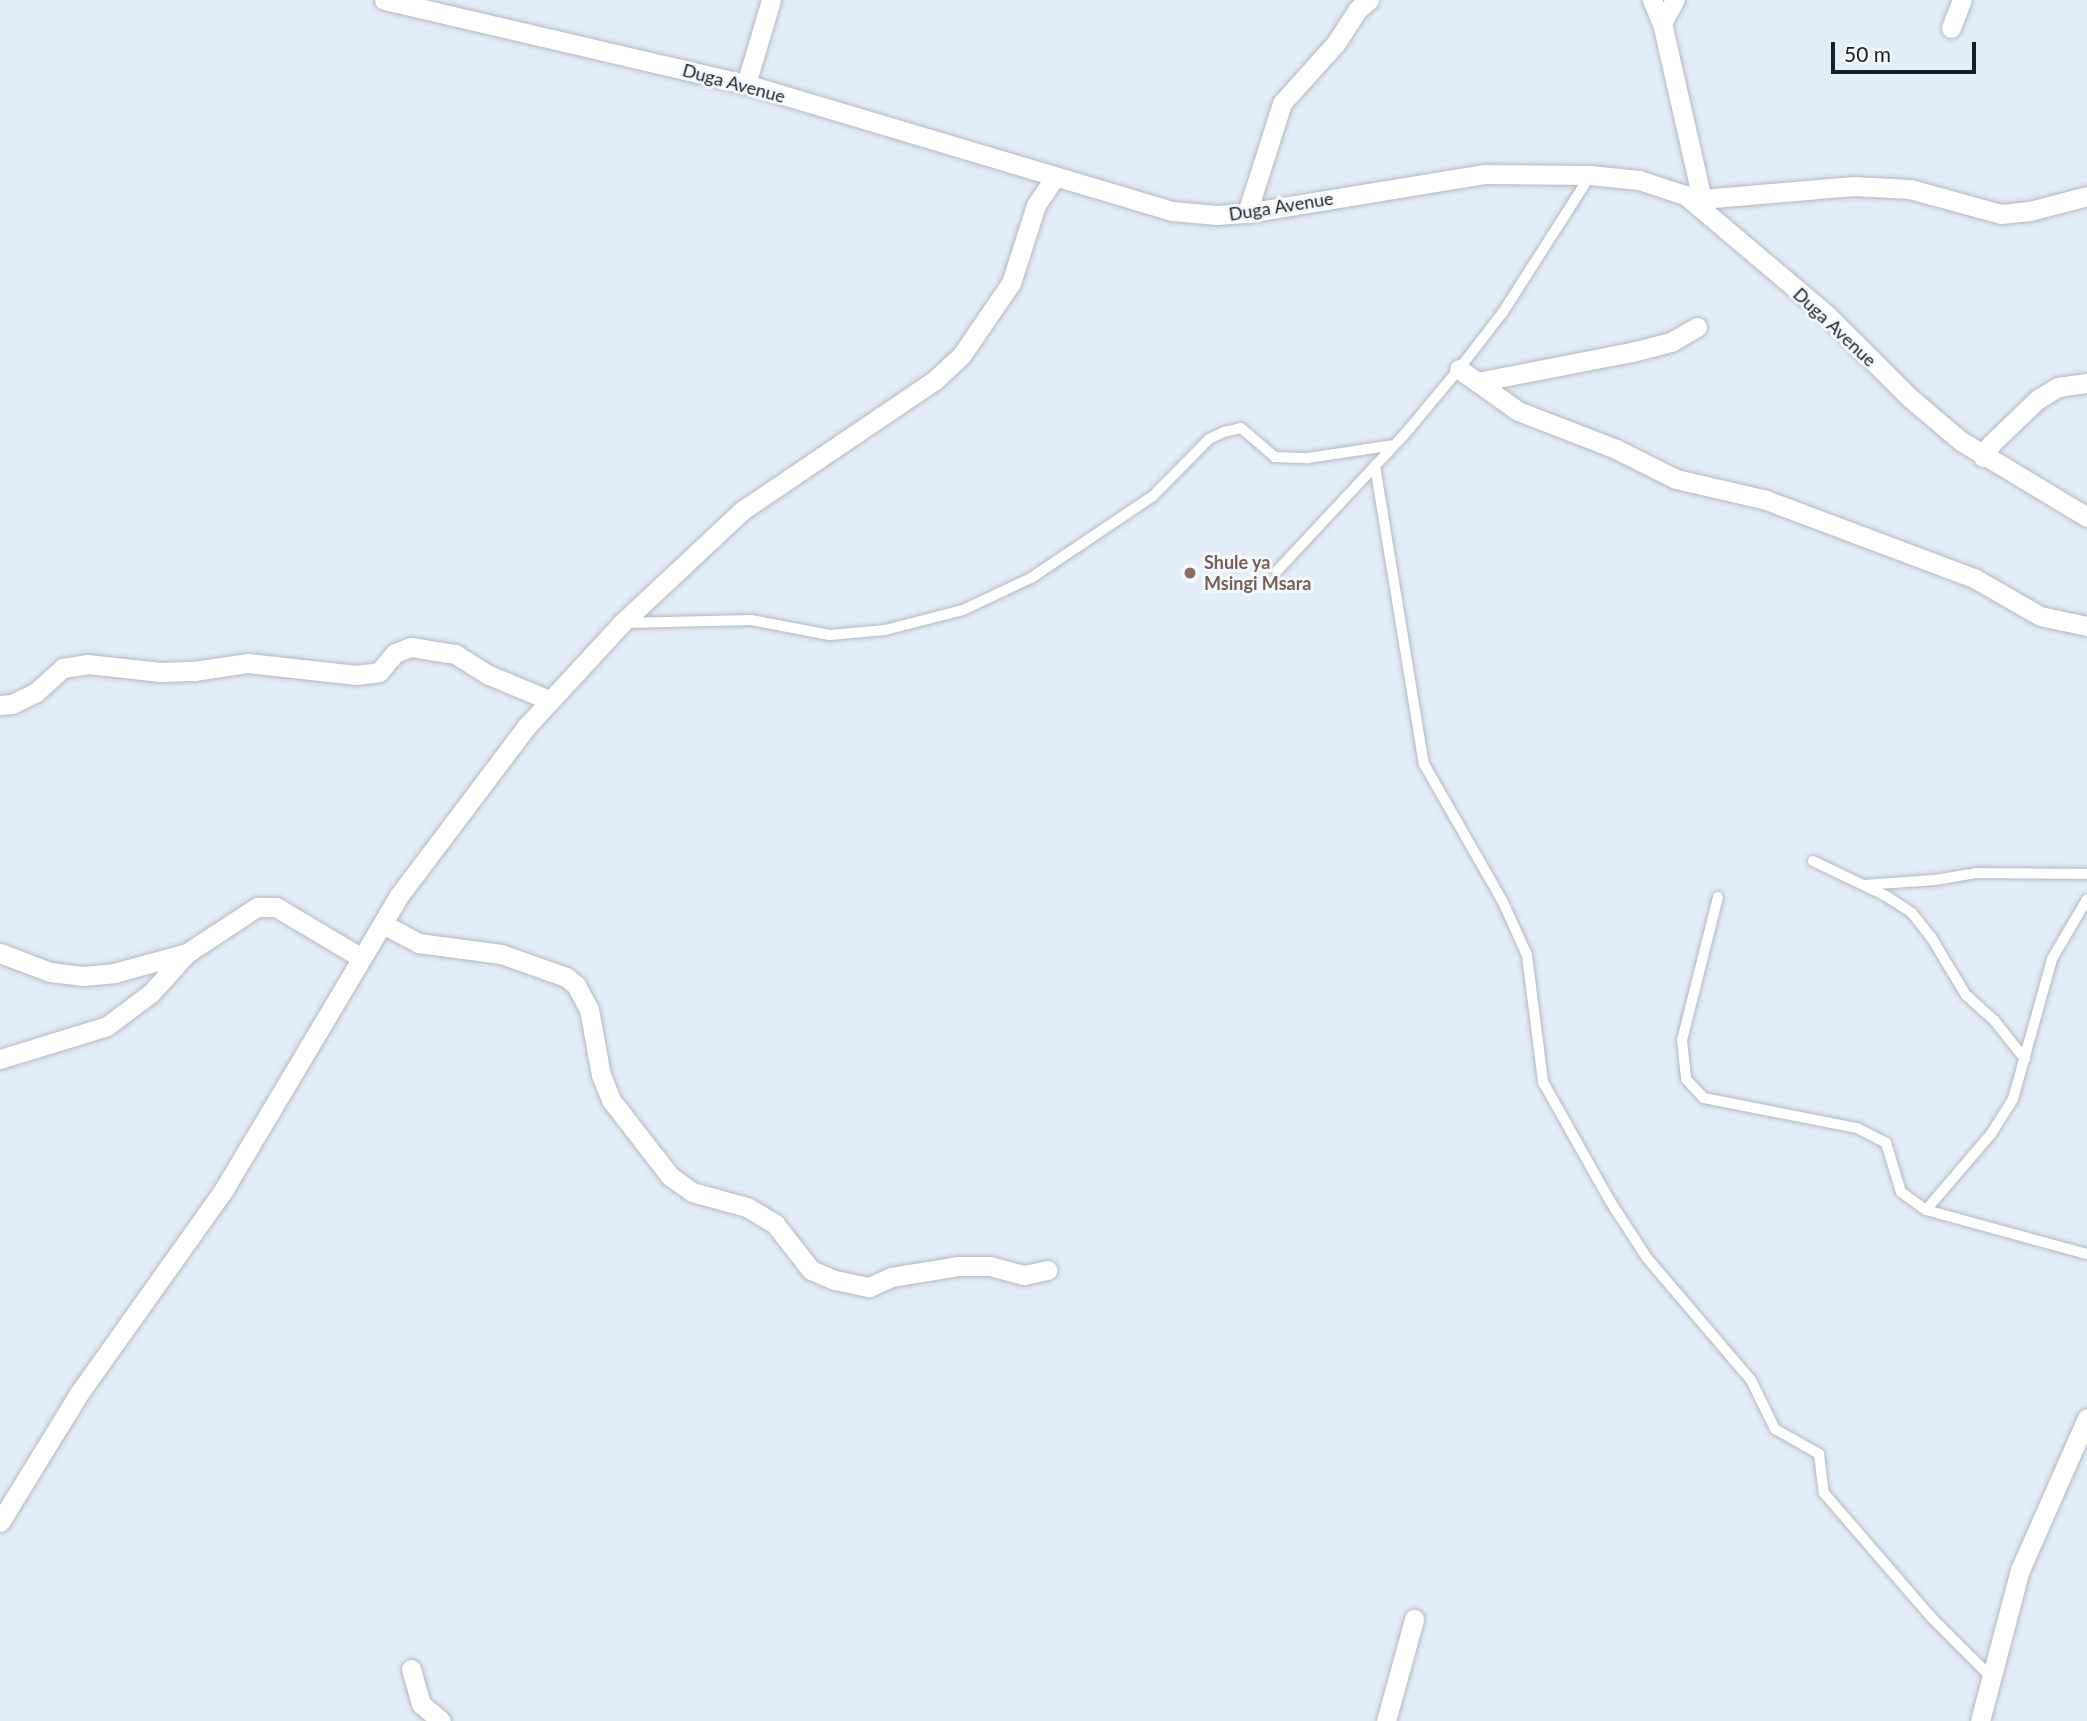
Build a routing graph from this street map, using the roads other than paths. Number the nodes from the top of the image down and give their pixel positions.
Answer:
1 (384, 0) edge
2 (771, 0) edge
3 (1368, 0) edge
4 (1652, 0) edge
5 (1675, 0) edge
6 (1962, 0) edge
7 (1662, 23) junction
8 (1951, 28) dead end
9 (746, 84) junction
10 (1590, 175) junction
11 (1055, 177) junction
12 (2087, 196) edge
13 (1694, 197) junction
14 (1247, 214) junction
15 (1697, 327) dead end
16 (1459, 369) junction
17 (1477, 382) junction
18 (2087, 383) edge
19 (1394, 445) junction
20 (1983, 457) junction
21 (1375, 466) junction
22 (2087, 517) edge
23 (1277, 571) dead end
24 (621, 624) junction
25 (2087, 626) edge
26 (549, 700) junction
27 (0, 705) edge
28 (1812, 862) dead end
29 (2087, 874) edge
30 (1863, 885) junction
31 (1718, 897) dead end
32 (2087, 899) edge
33 (383, 924) junction
34 (0, 953) edge
35 (187, 953) junction
36 (360, 957) junction
37 (0, 1059) edge
38 (2025, 1059) junction
39 (1926, 1210) junction
40 (2087, 1254) edge
41 (1047, 1270) dead end
42 (2087, 1418) edge
43 (0, 1522) edge
44 (1414, 1619) dead end
45 (411, 1670) dead end
46 (1992, 1677) junction
47 (441, 1721) edge
48 (1386, 1721) edge
49 (1980, 1721) edge

1 - 9 street, Duga Avenue
2 - 9 street
3 - 14 street
4 - 7 street
5 - 7 street
6 - 8 street
7 - 13 street
9 - 11 street, Duga Avenue
10 - 13 street, Duga Avenue
10 - 14 street, Duga Avenue
10 - 16 lane
11 - 14 street, Duga Avenue
11 - 24 street
12 - 13 street
13 - 20 street, Duga Avenue
15 - 17 street
16 - 17 street
16 - 19 lane
17 - 25 street
18 - 20 street
19 - 21 lane
19 - 24 lane
20 - 22 street, Duga Avenue
21 - 23 lane
21 - 46 lane
24 - 26 street
26 - 27 street
26 - 33 street
28 - 30 lane
29 - 30 lane
30 - 38 lane
31 - 39 lane
32 - 38 lane
33 - 36 street
33 - 41 street
34 - 35 street
35 - 36 street
35 - 37 street
36 - 43 street
38 - 39 lane
39 - 40 lane
42 - 46 street
44 - 48 street
45 - 47 street
46 - 49 street

